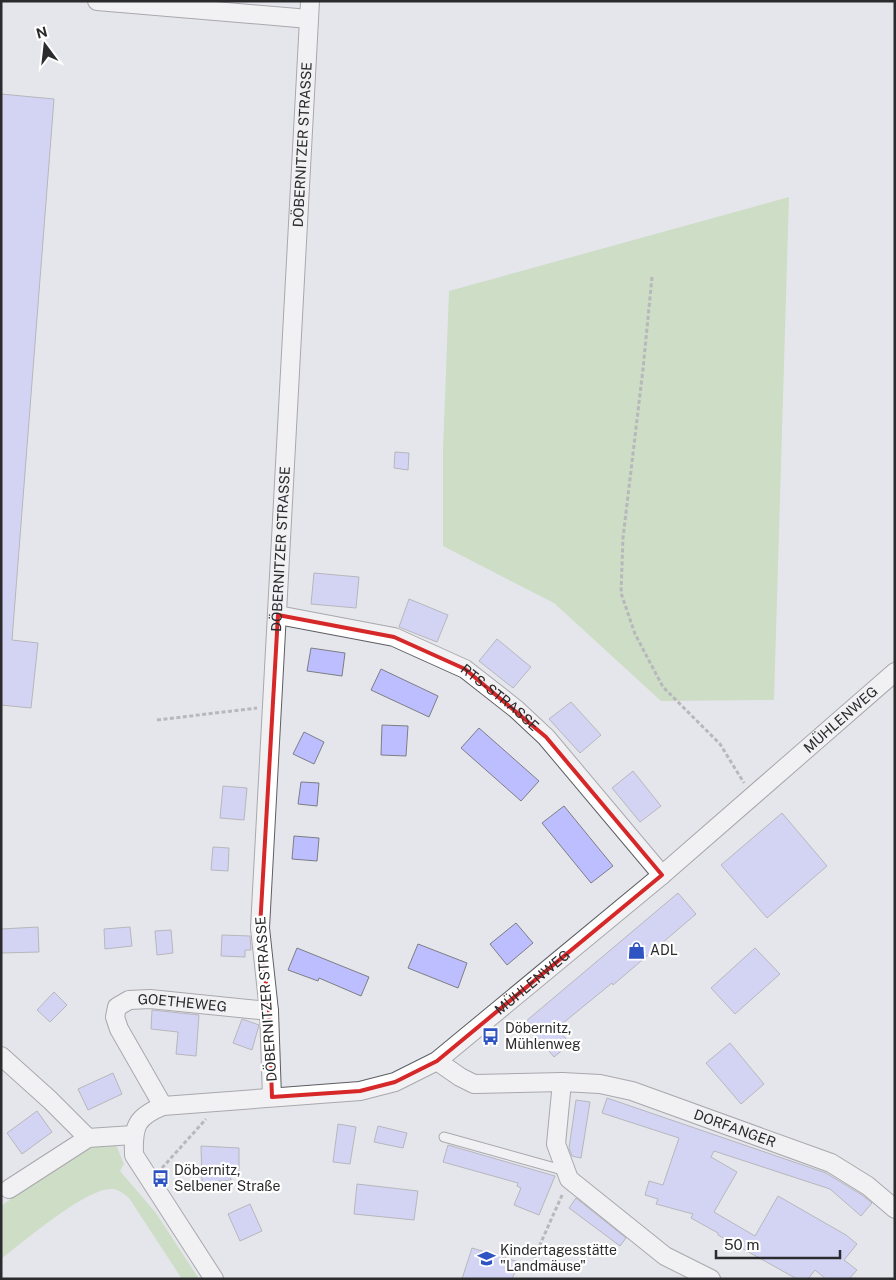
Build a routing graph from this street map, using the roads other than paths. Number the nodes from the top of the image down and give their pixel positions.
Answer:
1 (97, 1) edge
2 (310, 1) edge
3 (309, 19) junction
4 (278, 615) junction
5 (895, 672) edge
6 (662, 875) junction
7 (269, 1011) junction
8 (1, 1056) edge
9 (437, 1061) junction
10 (562, 1082) junction
11 (272, 1097) junction
12 (163, 1106) junction
13 (133, 1135) junction
14 (444, 1137) dead end
15 (88, 1138) junction
16 (568, 1175) junction
17 (5, 1192) edge
18 (895, 1209) edge
19 (214, 1279) edge
20 (711, 1279) edge

1 - 3 street
2 - 3 street, DÖBERNITZER STRASSE
3 - 4 street, DÖBERNITZER STRASSE
4 - 6 street, RTS-STRASSE
4 - 7 street, DÖBERNITZER STRASSE
5 - 6 street, MÜHLENWEG
6 - 9 street, MÜHLENWEG
7 - 11 street, DÖBERNITZER STRASSE
7 - 12 street, GOETHEWEG
8 - 15 street
9 - 10 street, DORFANGER
9 - 11 street, MÜHLENWEG
10 - 16 street
10 - 18 street, DORFANGER
11 - 12 street, MÜHLENWEG
12 - 13 street, MÜHLENWEG
13 - 15 street
13 - 19 street
14 - 16 lane
15 - 17 street
16 - 20 street

